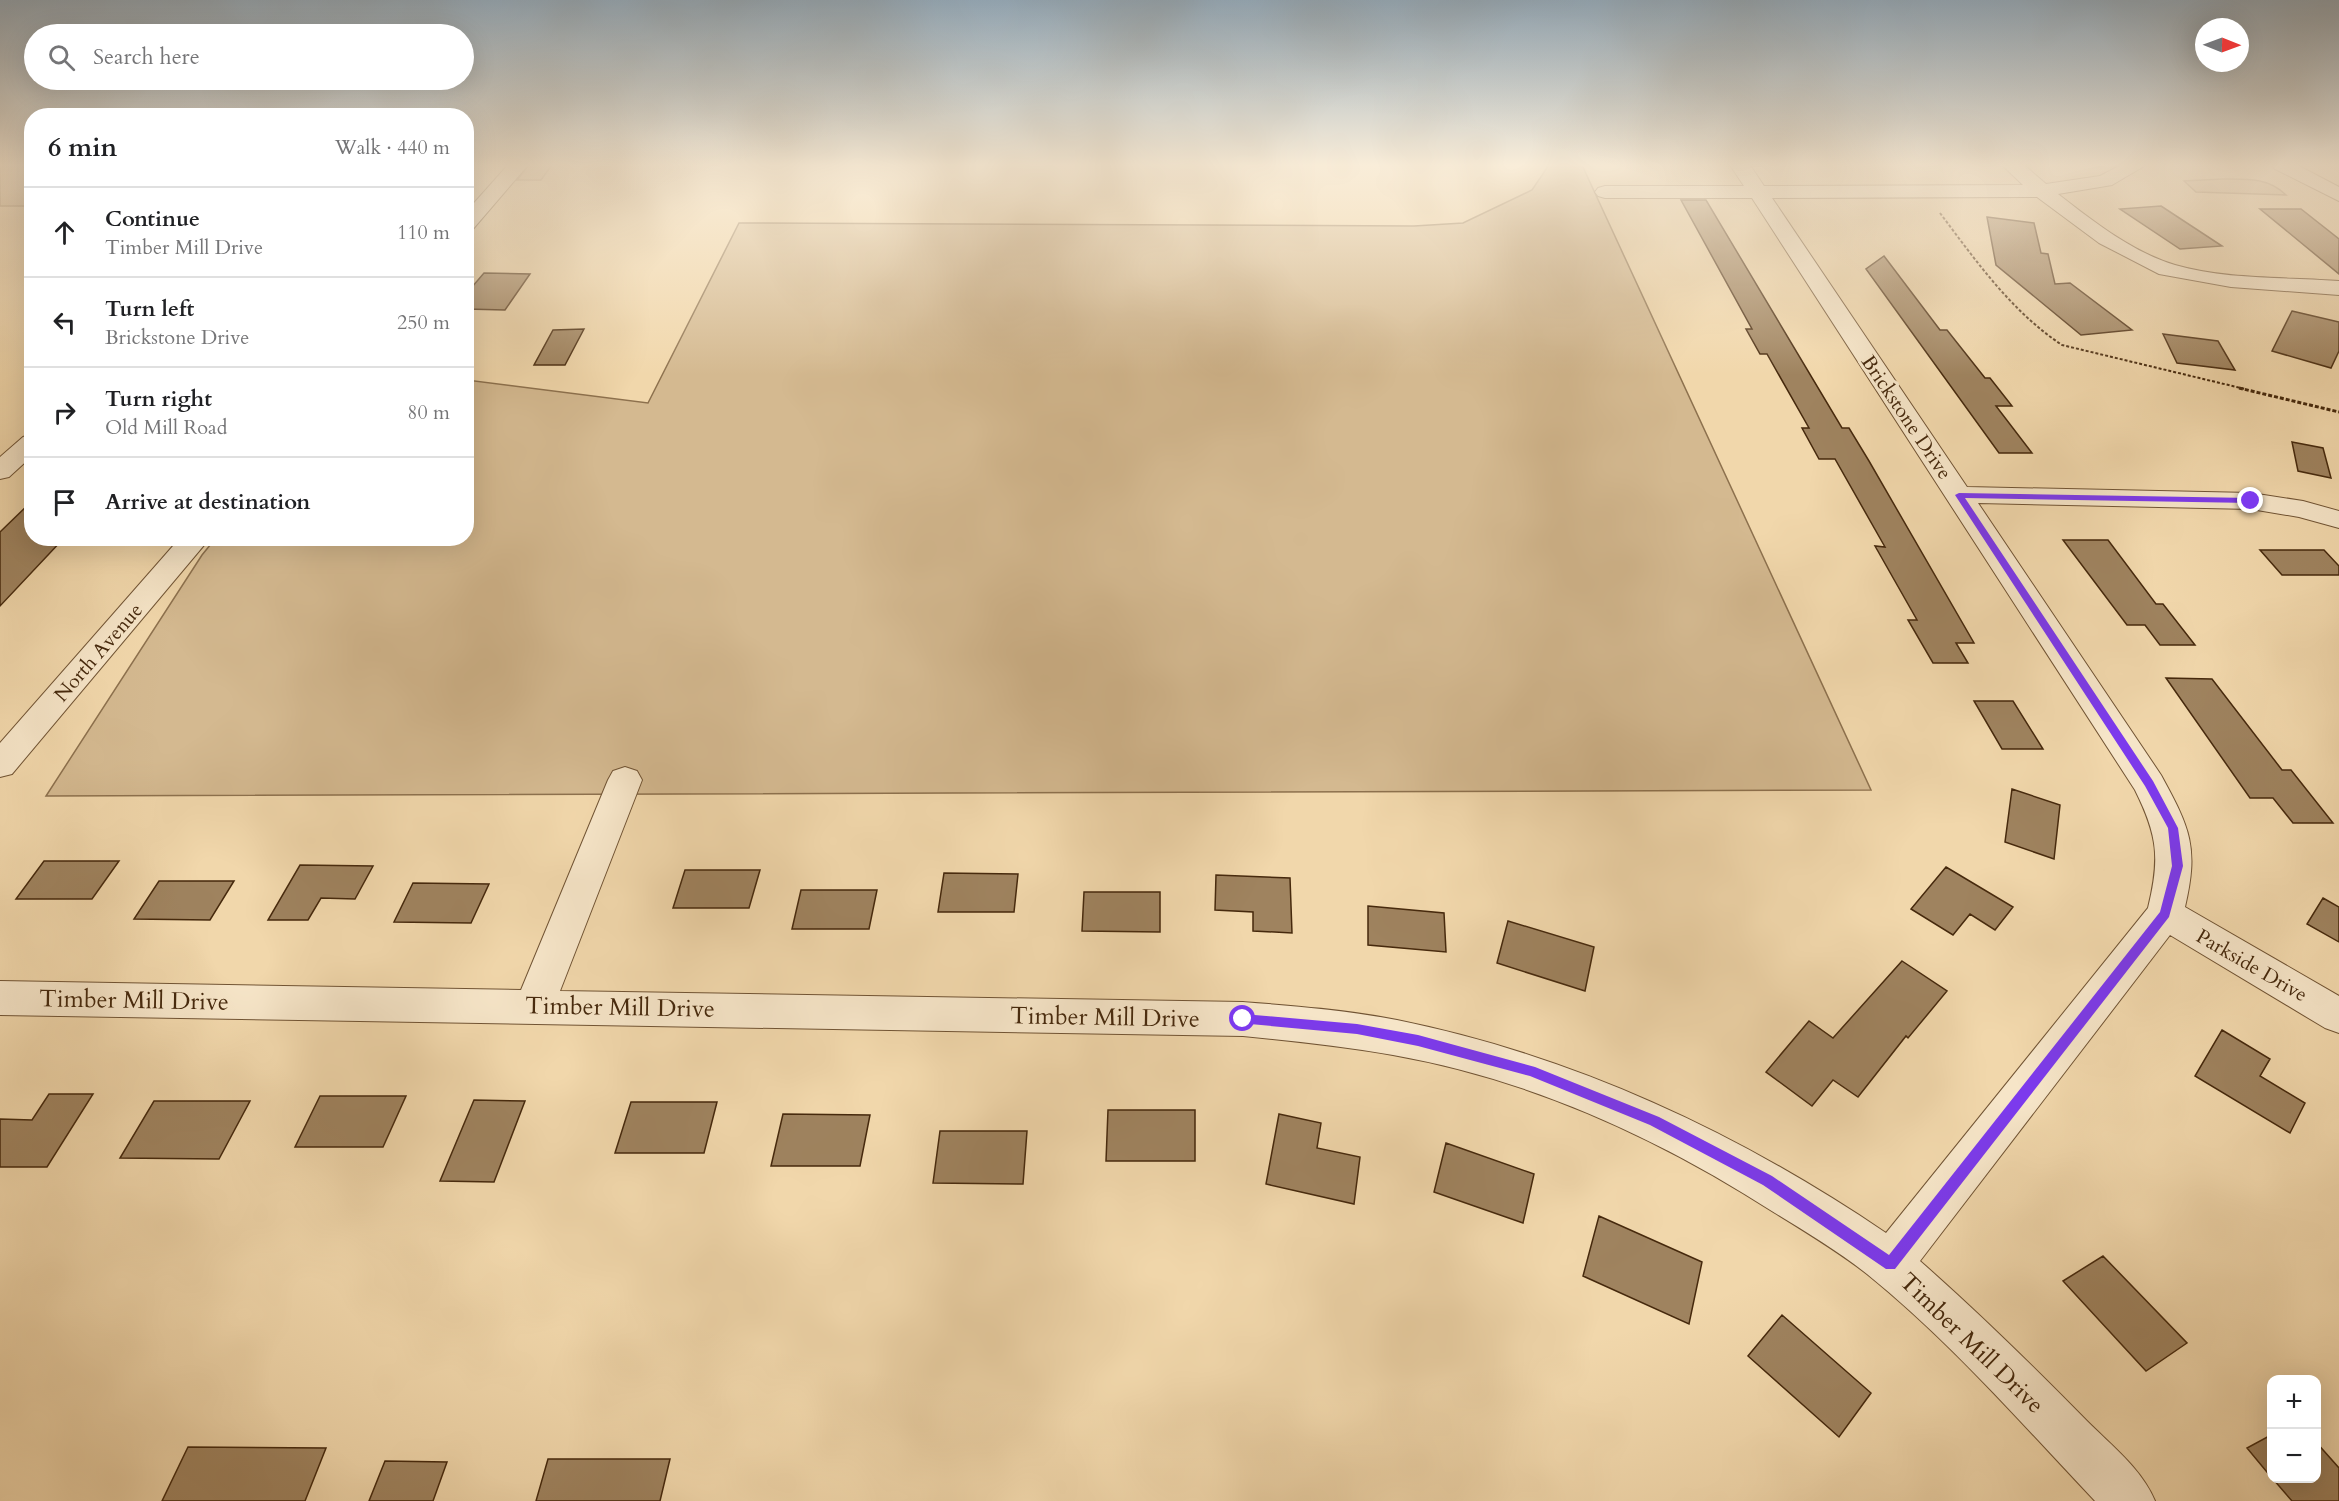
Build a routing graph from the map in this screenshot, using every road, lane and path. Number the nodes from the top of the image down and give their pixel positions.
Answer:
1 (1787, 235) edge
2 (1959, 235) edge
3 (2105, 235) edge
4 (2177, 272) junction
5 (2339, 288) edge
6 (2164, 294) dead end
7 (2339, 412) edge
8 (24, 449) edge
9 (0, 471) edge
10 (1959, 495) junction
11 (2339, 520) edge
12 (189, 546) edge
13 (0, 765) edge
14 (625, 780) dead end
15 (2165, 914) junction
16 (0, 998) edge
17 (534, 1006) junction
18 (2339, 1016) edge
19 (1890, 1264) junction
20 (2130, 1501) edge

1 - 10 street, Brickstone Drive
2 - 7 path
3 - 4 street
4 - 5 street
4 - 6 street
8 - 9 street
10 - 11 street
10 - 15 street, Brickstone Drive
12 - 13 street, North Avenue
14 - 17 street
15 - 18 street, Parkside Drive
15 - 19 street, Brickstone Drive
16 - 17 street, Timber Mill Drive
17 - 19 street, Timber Mill Drive
19 - 20 street, Timber Mill Drive

